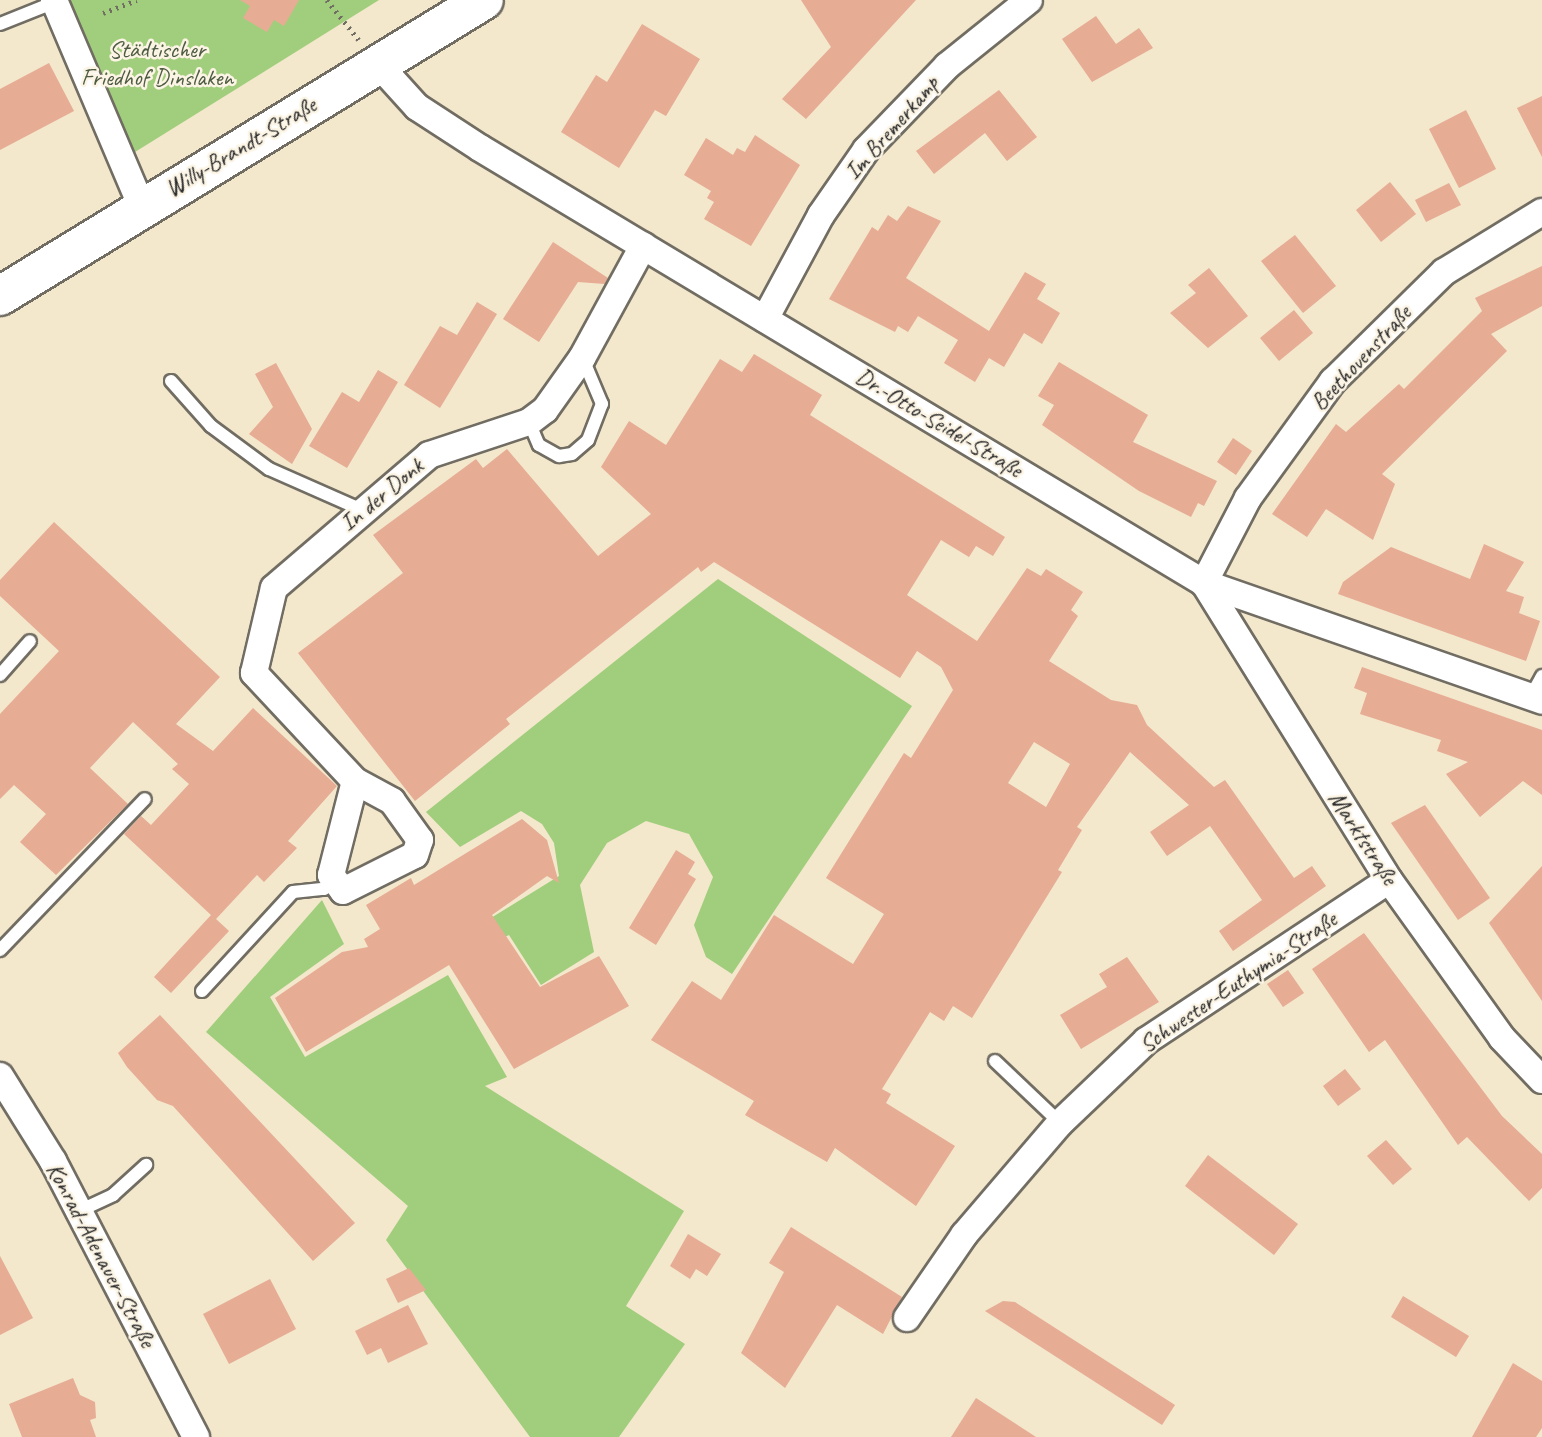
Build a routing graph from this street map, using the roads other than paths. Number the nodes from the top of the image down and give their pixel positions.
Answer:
1 (484, 0) edge
2 (1029, 0) edge
3 (55, 1) edge
4 (0, 24) edge
5 (378, 64) junction
6 (142, 207) junction
7 (1542, 212) edge
8 (643, 246) junction
9 (0, 296) edge
10 (765, 319) junction
11 (582, 358) junction
12 (171, 381) dead end
13 (529, 422) junction
14 (362, 510) junction
15 (1204, 583) junction
16 (30, 641) dead end
17 (0, 675) edge
18 (1538, 691) edge
19 (355, 781) junction
20 (145, 799) dead end
21 (335, 880) junction
22 (1389, 880) junction
23 (0, 950) edge
24 (202, 991) dead end
25 (995, 1061) dead end
26 (0, 1076) edge
27 (1542, 1080) edge
28 (1060, 1124) junction
29 (146, 1165) dead end
30 (79, 1211) junction
31 (907, 1318) dead end
32 (196, 1437) edge

1 - 5 main road, Willy-Brandt-Straße
2 - 10 street, Im Bremerkamp
3 - 4 lane
3 - 6 street
5 - 6 main road, Willy-Brandt-Straße
5 - 8 street, Dr.-Otto-Seidel-Straße
6 - 9 main road, Willy-Brandt-Straße
7 - 15 street, Beethovenstraße
8 - 10 street, Dr.-Otto-Seidel-Straße
8 - 11 street, In der Donk
10 - 15 street, Dr.-Otto-Seidel-Straße
11 - 13 street, In der Donk
11 - 13 lane
12 - 14 lane
13 - 14 street, In der Donk
14 - 19 street, In der Donk
15 - 18 street, Dr.-Otto-Seidel-Straße
15 - 22 street, Marktstraße
16 - 17 lane
19 - 21 street
19 - 21 street, In der Donk
20 - 23 lane
21 - 24 lane
22 - 27 street, Marktstraße
22 - 28 street, Schwester-Euthymia-Straße
25 - 28 lane
26 - 30 street, Konrad-Adenauer-Straße
28 - 31 street, Schwester-Euthymia-Straße
29 - 30 lane
30 - 32 street, Konrad-Adenauer-Straße

